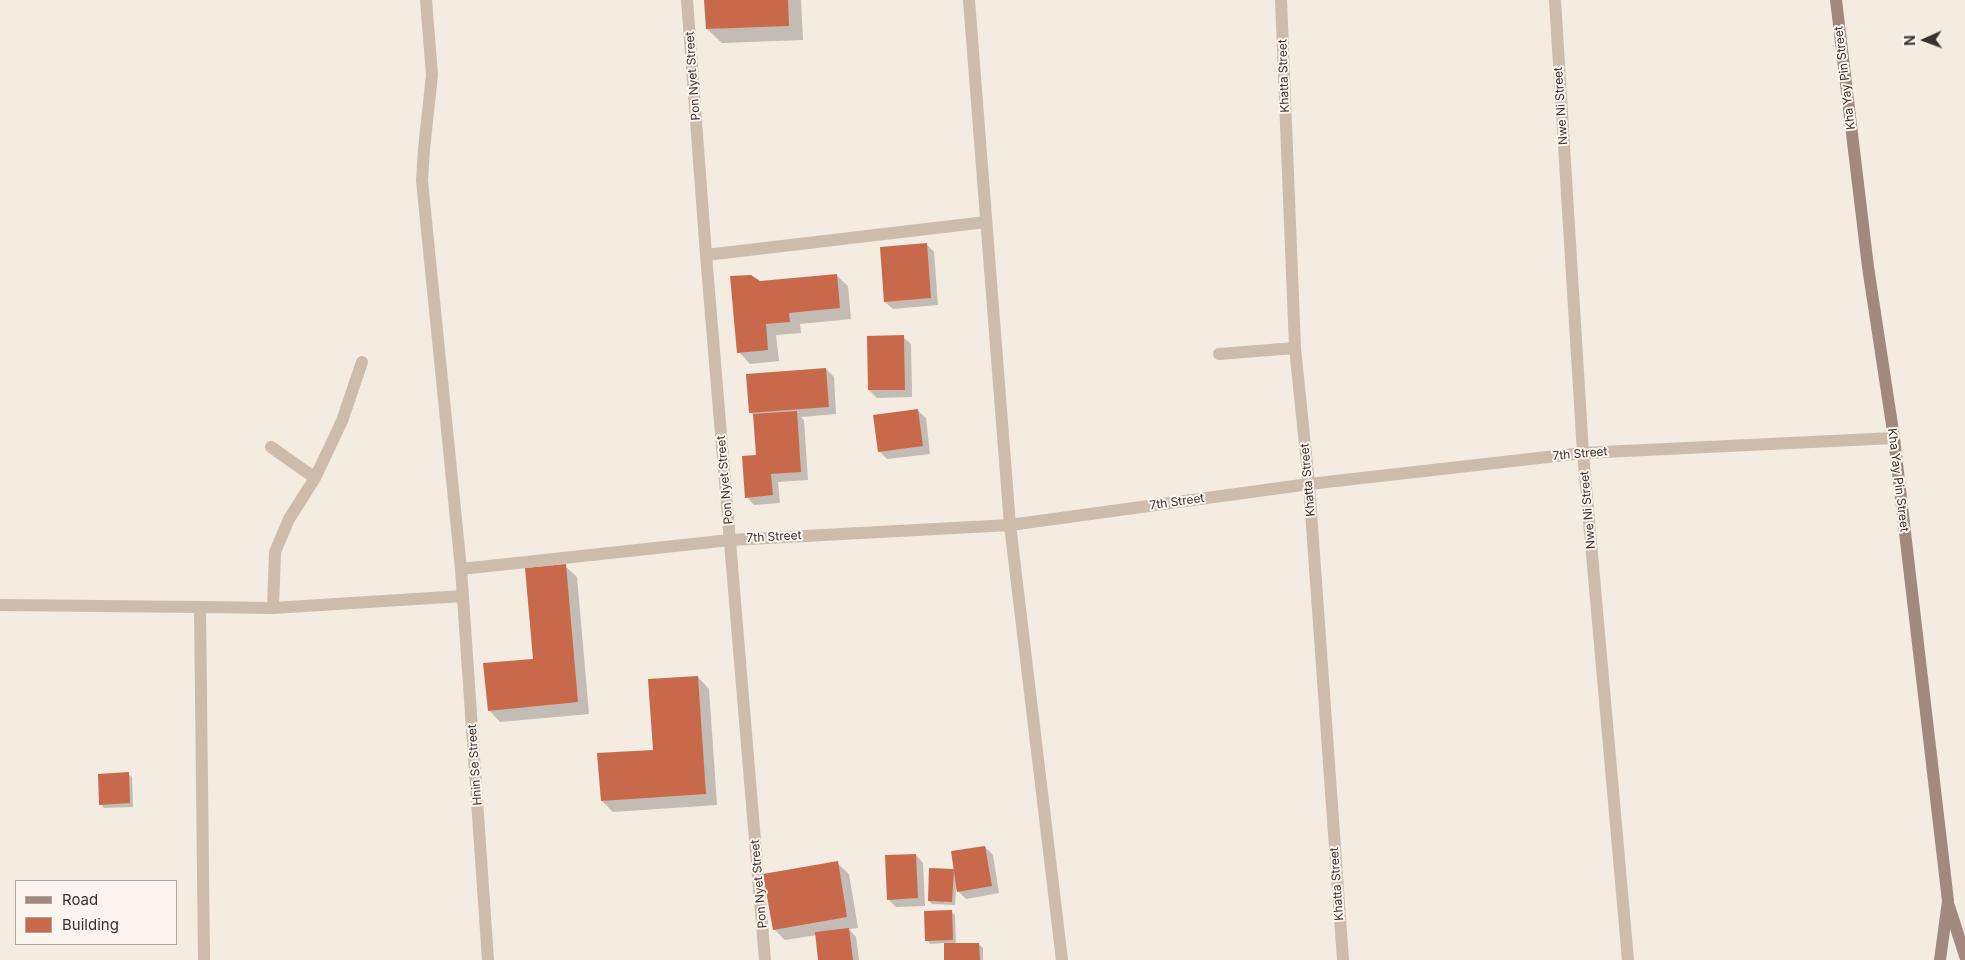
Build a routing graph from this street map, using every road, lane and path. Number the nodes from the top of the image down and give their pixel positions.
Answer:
1 (426, 0) edge
2 (687, 0) edge
3 (969, 0) edge
4 (1280, 0) edge
5 (1555, 0) edge
6 (1836, 0) edge
7 (986, 222) junction
8 (706, 254) junction
9 (1295, 348) junction
10 (1219, 354) dead end
11 (362, 362) dead end
12 (1894, 438) junction
13 (271, 447) dead end
14 (1583, 453) junction
15 (315, 478) junction
16 (1309, 484) junction
17 (1010, 525) junction
18 (730, 540) junction
19 (461, 569) junction
20 (463, 596) junction
21 (0, 605) edge
22 (200, 607) junction
23 (273, 608) junction
24 (1948, 902) junction
25 (1965, 956) edge
26 (204, 960) edge
27 (488, 960) edge
28 (765, 960) edge
29 (1062, 960) edge
30 (1343, 960) edge
31 (1628, 960) edge
32 (1940, 960) edge

1 - 19 street, Hnin Se Street
2 - 8 street, Pon Nyet Street
3 - 7 street
4 - 9 street, Khatta Street
5 - 14 street, Nwe Ni Street
6 - 12 street, Kha Yay Pin Street
7 - 8 street
7 - 17 street
8 - 18 street, Pon Nyet Street
9 - 10 street
9 - 16 street, Khatta Street
11 - 15 street
12 - 14 street, 7th Street
12 - 24 street, Kha Yay Pin Street
13 - 15 street
14 - 16 street, 7th Street
14 - 31 street, Nwe Ni Street
15 - 23 street
16 - 17 street, 7th Street
16 - 30 street, Khatta Street
17 - 18 street, 7th Street
17 - 29 street
18 - 19 street, 7th Street
18 - 28 street, Pon Nyet Street
19 - 20 street, Hnin Se Street
20 - 23 street
20 - 27 street, Hnin Se Street
21 - 22 street
22 - 23 street
22 - 26 street
24 - 25 street
24 - 32 street, Kha Yay Pin Street

